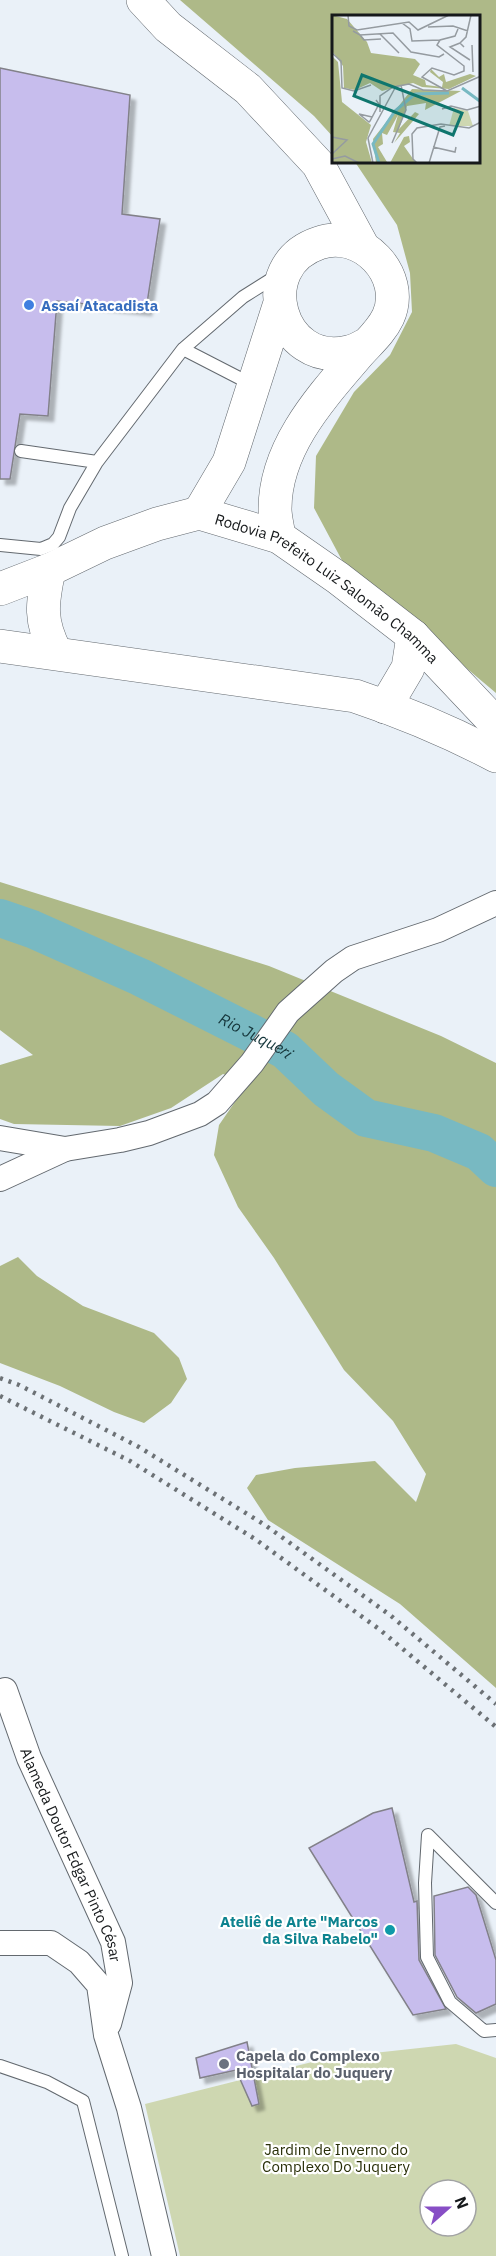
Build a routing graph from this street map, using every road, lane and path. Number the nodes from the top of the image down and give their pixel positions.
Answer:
1 (143, 0) edge
2 (363, 246) junction
3 (284, 271) junction
4 (279, 306) junction
5 (365, 345) junction
6 (183, 349) junction
7 (253, 385) junction
8 (21, 451) dead end
9 (97, 462) junction
10 (199, 513) junction
11 (279, 537) junction
12 (0, 545) edge
13 (49, 570) junction
14 (0, 589) edge
15 (413, 636) junction
16 (0, 646) edge
17 (56, 652) junction
18 (385, 706) junction
19 (496, 724) edge
20 (496, 756) edge
21 (496, 903) edge
22 (0, 1138) edge
23 (65, 1149) junction
24 (0, 1179) edge
25 (3, 1684) edge
26 (496, 1904) edge
27 (0, 1943) edge
28 (496, 2030) edge
29 (106, 2036) junction
30 (0, 2066) edge
31 (122, 2256) edge
32 (164, 2256) edge

1 - 2 main road
2 - 3 main road
2 - 5 main road
3 - 4 main road
3 - 6 lane
4 - 5 main road
4 - 7 main road
5 - 11 main road
6 - 7 lane
6 - 9 lane
7 - 10 main road
8 - 9 lane
9 - 12 lane
10 - 11 main road, Rodovia Prefeito Luiz Salomão Chamma
10 - 13 main road, Rodovia Prefeito Luiz Salomão Chamma
11 - 15 main road, Rodovia Prefeito Luiz Salomão Chamma
13 - 14 main road, Rodovia Prefeito Luiz Salomão Chamma
13 - 17 main road
15 - 18 main road
15 - 19 main road, Rodovia Prefeito Luiz Salomão Chamma
16 - 17 main road
17 - 18 main road
18 - 20 main road
21 - 23 street
22 - 23 street
23 - 24 street
25 - 29 street, Alameda Doutor Edgar Pinto César
26 - 28 lane
27 - 29 street
29 - 32 street
30 - 31 lane

